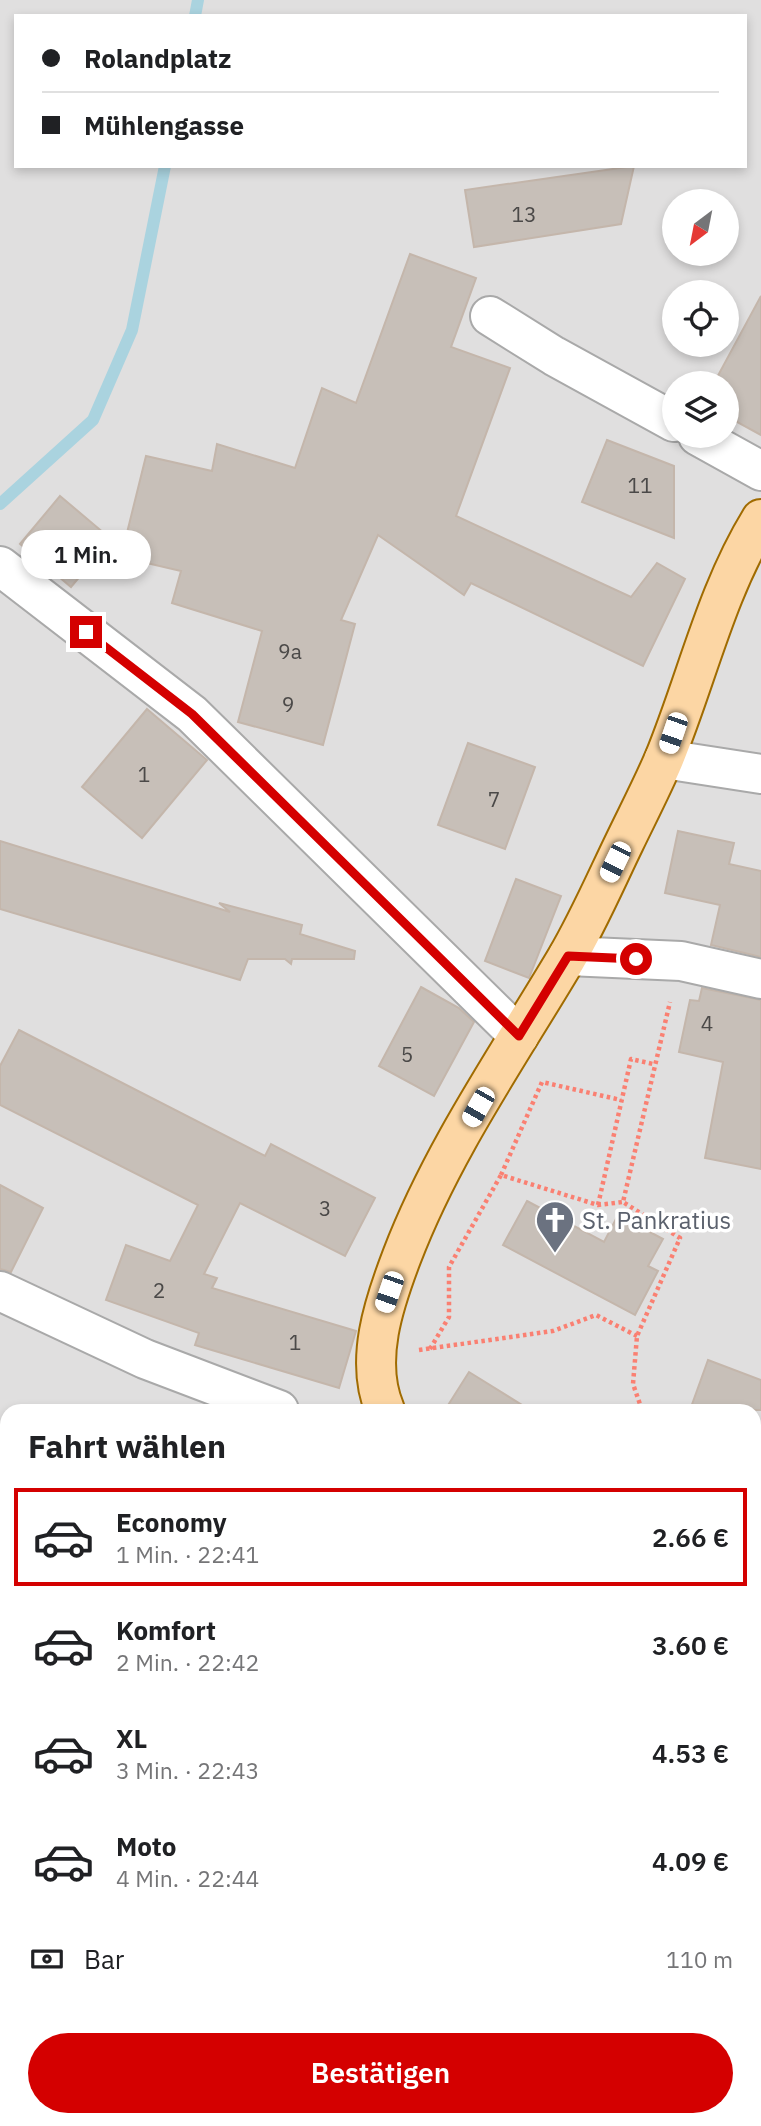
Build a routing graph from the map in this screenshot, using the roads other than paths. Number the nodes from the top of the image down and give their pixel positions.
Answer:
1 (490, 316) dead end
2 (662, 415) edge
3 (720, 448) edge
4 (761, 471) edge
5 (761, 519) edge
6 (0, 566) edge
7 (664, 759) junction
8 (761, 774) edge
9 (568, 956) junction
10 (761, 979) edge
11 (519, 1036) junction
12 (0, 1291) edge
13 (263, 1404) edge
14 (383, 1404) edge

1 - 2 street
3 - 4 street
5 - 7 main road
6 - 11 street
7 - 8 street
7 - 9 main road
9 - 10 street
9 - 11 main road
11 - 14 main road
12 - 13 street

